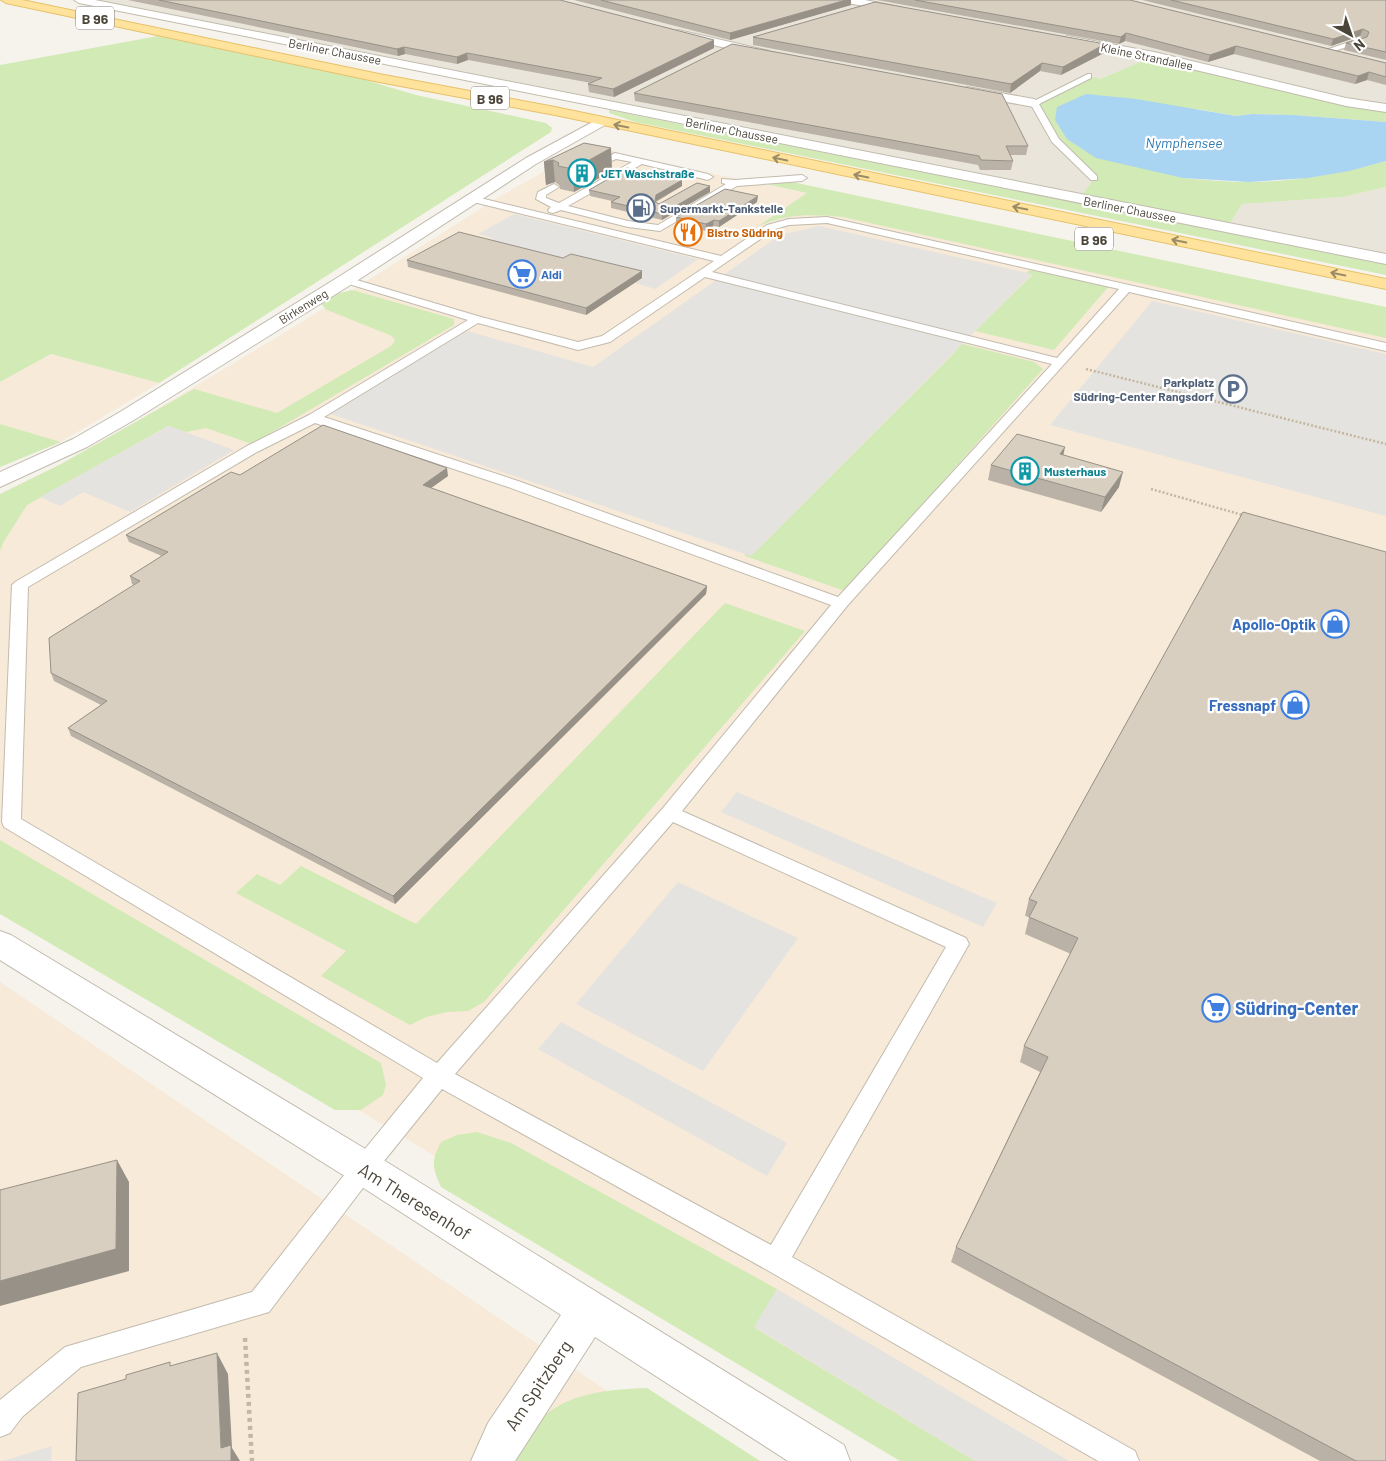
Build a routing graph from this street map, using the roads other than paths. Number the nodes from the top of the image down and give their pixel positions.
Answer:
1 (6, 0) edge
2 (79, 0) edge
3 (848, 0) edge
4 (890, 0) edge
5 (872, 5) junction
6 (844, 13) edge
7 (921, 14) edge
8 (666, 30) edge
9 (758, 38) edge
10 (1057, 38) edge
11 (1361, 40) edge
12 (730, 46) junction
13 (1322, 50) joint
14 (713, 55) edge
15 (778, 56) edge
16 (1352, 57) edge
17 (1088, 76) dead end
18 (379, 78) junction
19 (958, 90) edge
20 (629, 97) dead end
21 (1034, 104) junction
22 (611, 106) junction
23 (1386, 108) edge
24 (600, 122) junction
25 (585, 129) junction
26 (652, 146) dead end
27 (609, 159) dead end
28 (640, 161) junction
29 (756, 175) joint
30 (708, 177) junction
31 (1094, 178) dead end
32 (735, 183) junction
33 (692, 186) edge
34 (554, 187) edge
35 (472, 199) junction
36 (558, 206) junction
37 (642, 216) edge
38 (545, 217) junction
39 (628, 224) junction
40 (1045, 229) dead end
41 (613, 233) junction
42 (1386, 259) edge
43 (723, 260) junction
44 (703, 273) junction
45 (346, 280) junction
46 (1386, 284) edge
47 (1127, 286) junction
48 (477, 320) junction
49 (1386, 347) edge
50 (1060, 362) junction
51 (314, 418) junction
52 (0, 480) edge
53 (841, 603) junction
54 (670, 813) junction
55 (0, 944) edge
56 (439, 1076) junction
57 (364, 1168) junction
58 (776, 1260) junction
59 (588, 1311) junction
60 (0, 1423) edge
61 (493, 1461) edge
62 (828, 1461) edge
63 (1125, 1461) edge

1 - 18 main road, B 96
2 - 22 street, Berliner Chaussee
3 - 5 street
4 - 5 street
5 - 6 street
5 - 7 street
8 - 12 street
9 - 12 street
10 - 23 street, Kleine Strandallee
11 - 13 lane
12 - 14 street
12 - 15 street
13 - 16 street
17 - 21 lane
18 - 24 main road, B 96
18 - 25 main road, B 96
19 - 21 street
20 - 22 street
21 - 31 lane
22 - 42 street, Berliner Chaussee
24 - 25 street, Birkenweg
46 -> 24 main road, B 96
25 - 26 main road, B 96
25 - 35 street, Birkenweg
27 - 28 lane
28 - 30 lane
28 - 36 lane
29 - 32 lane
29 - 40 main road
30 - 32 lane
30 - 33 lane
32 - 39 lane
34 - 36 lane
35 - 38 lane
35 - 45 street, Birkenweg
36 - 38 lane
36 - 39 lane
37 - 39 lane
38 - 41 lane
39 - 41 lane
41 - 43 lane
43 - 44 lane
43 - 47 lane
44 - 48 lane
44 - 50 lane
45 - 48 lane
45 - 52 street, Birkenweg
47 - 49 lane
47 - 50 lane
48 - 51 lane
50 - 53 lane
51 - 53 lane
51 - 56 lane
53 - 54 lane
54 - 56 lane
54 - 58 lane
55 - 57 street, Am Theresenhof
56 - 57 lane
56 - 58 lane
57 - 59 street, Am Theresenhof
57 - 60 lane
58 - 63 lane
59 - 61 street, Am Spitzberg
59 - 62 street, Am Theresenhof

